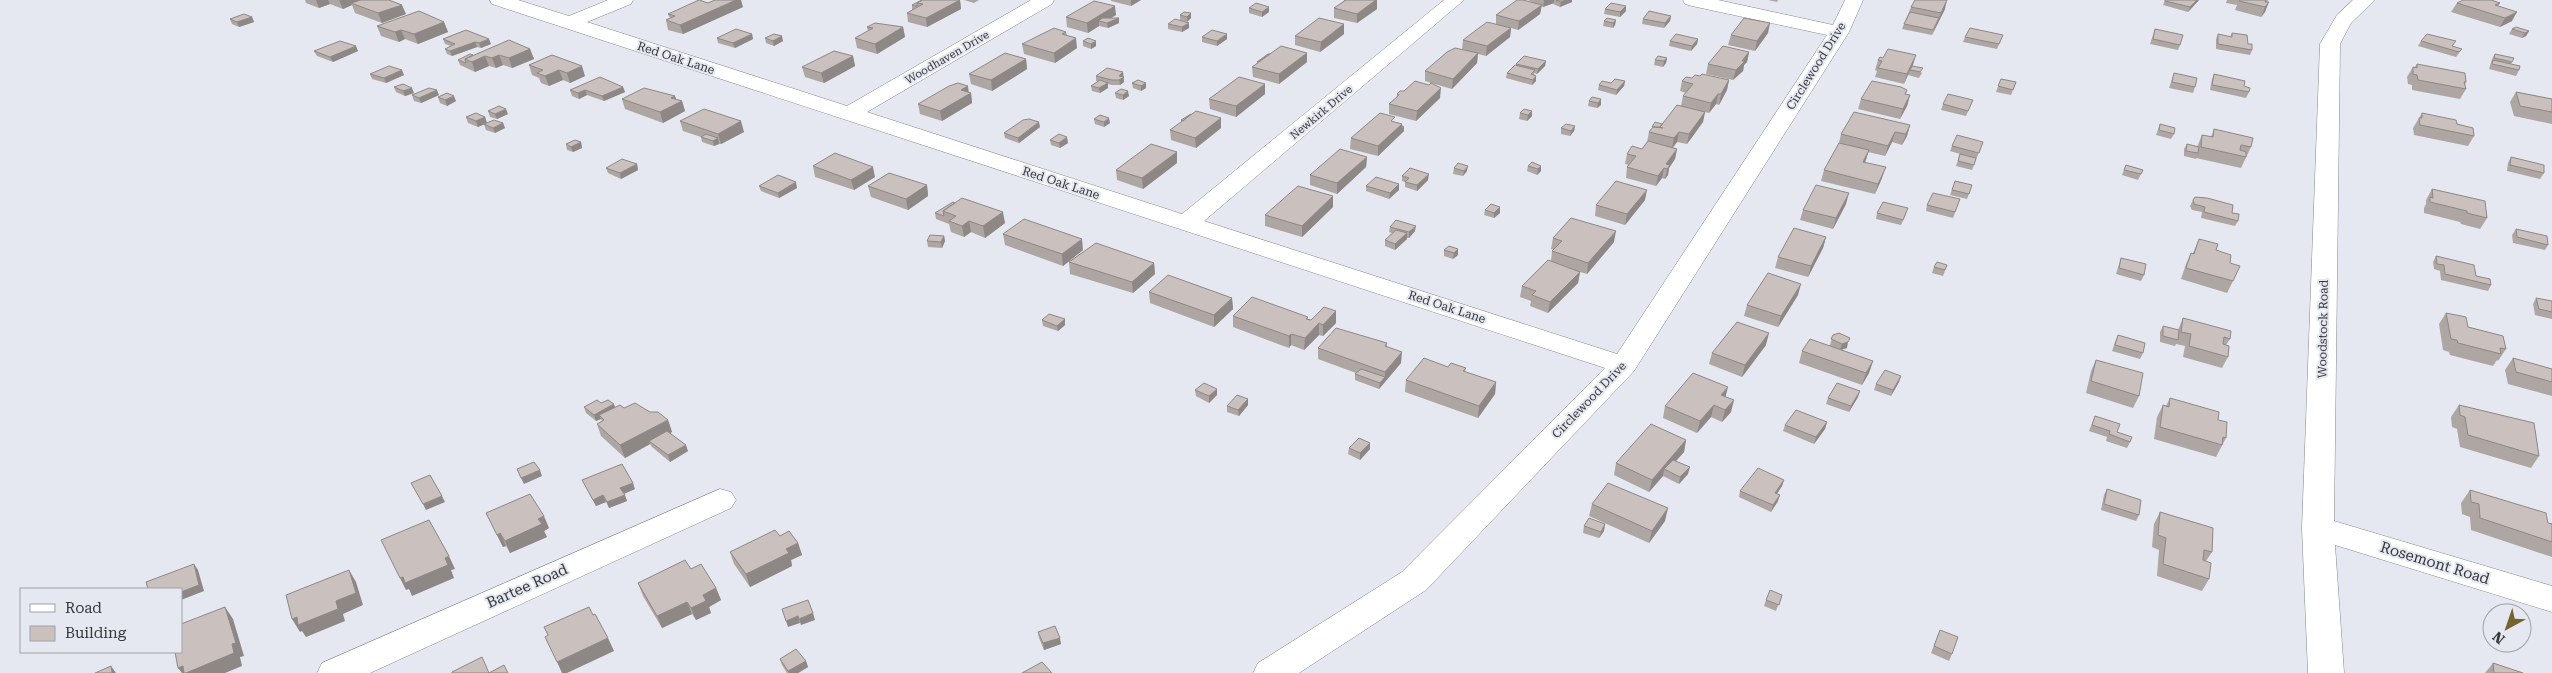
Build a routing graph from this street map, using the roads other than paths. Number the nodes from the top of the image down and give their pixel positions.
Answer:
1 (499, 0) edge
2 (624, 0) edge
3 (1045, 0) edge
4 (1455, 0) edge
5 (1692, 0) edge
6 (1854, 0) edge
7 (2366, 0) edge
8 (570, 23) junction
9 (1839, 32) junction
10 (848, 114) junction
11 (1186, 223) junction
12 (1624, 365) junction
13 (720, 500) dead end
14 (2318, 528) junction
15 (2552, 599) edge
16 (335, 673) edge
17 (1271, 673) edge
18 (2326, 673) edge

1 - 8 street, Red Oak Lane
2 - 8 street
3 - 10 street, Woodhaven Drive
4 - 11 street, Newkirk Drive
5 - 9 street
6 - 9 street, Circlewood Drive
7 - 14 street, Woodstock Road
8 - 10 street, Red Oak Lane
9 - 12 street, Circlewood Drive
10 - 11 street, Red Oak Lane
11 - 12 street, Red Oak Lane
12 - 17 street, Circlewood Drive
13 - 16 street, Bartee Road
14 - 15 street, Rosemont Road
14 - 18 street, Woodstock Road

